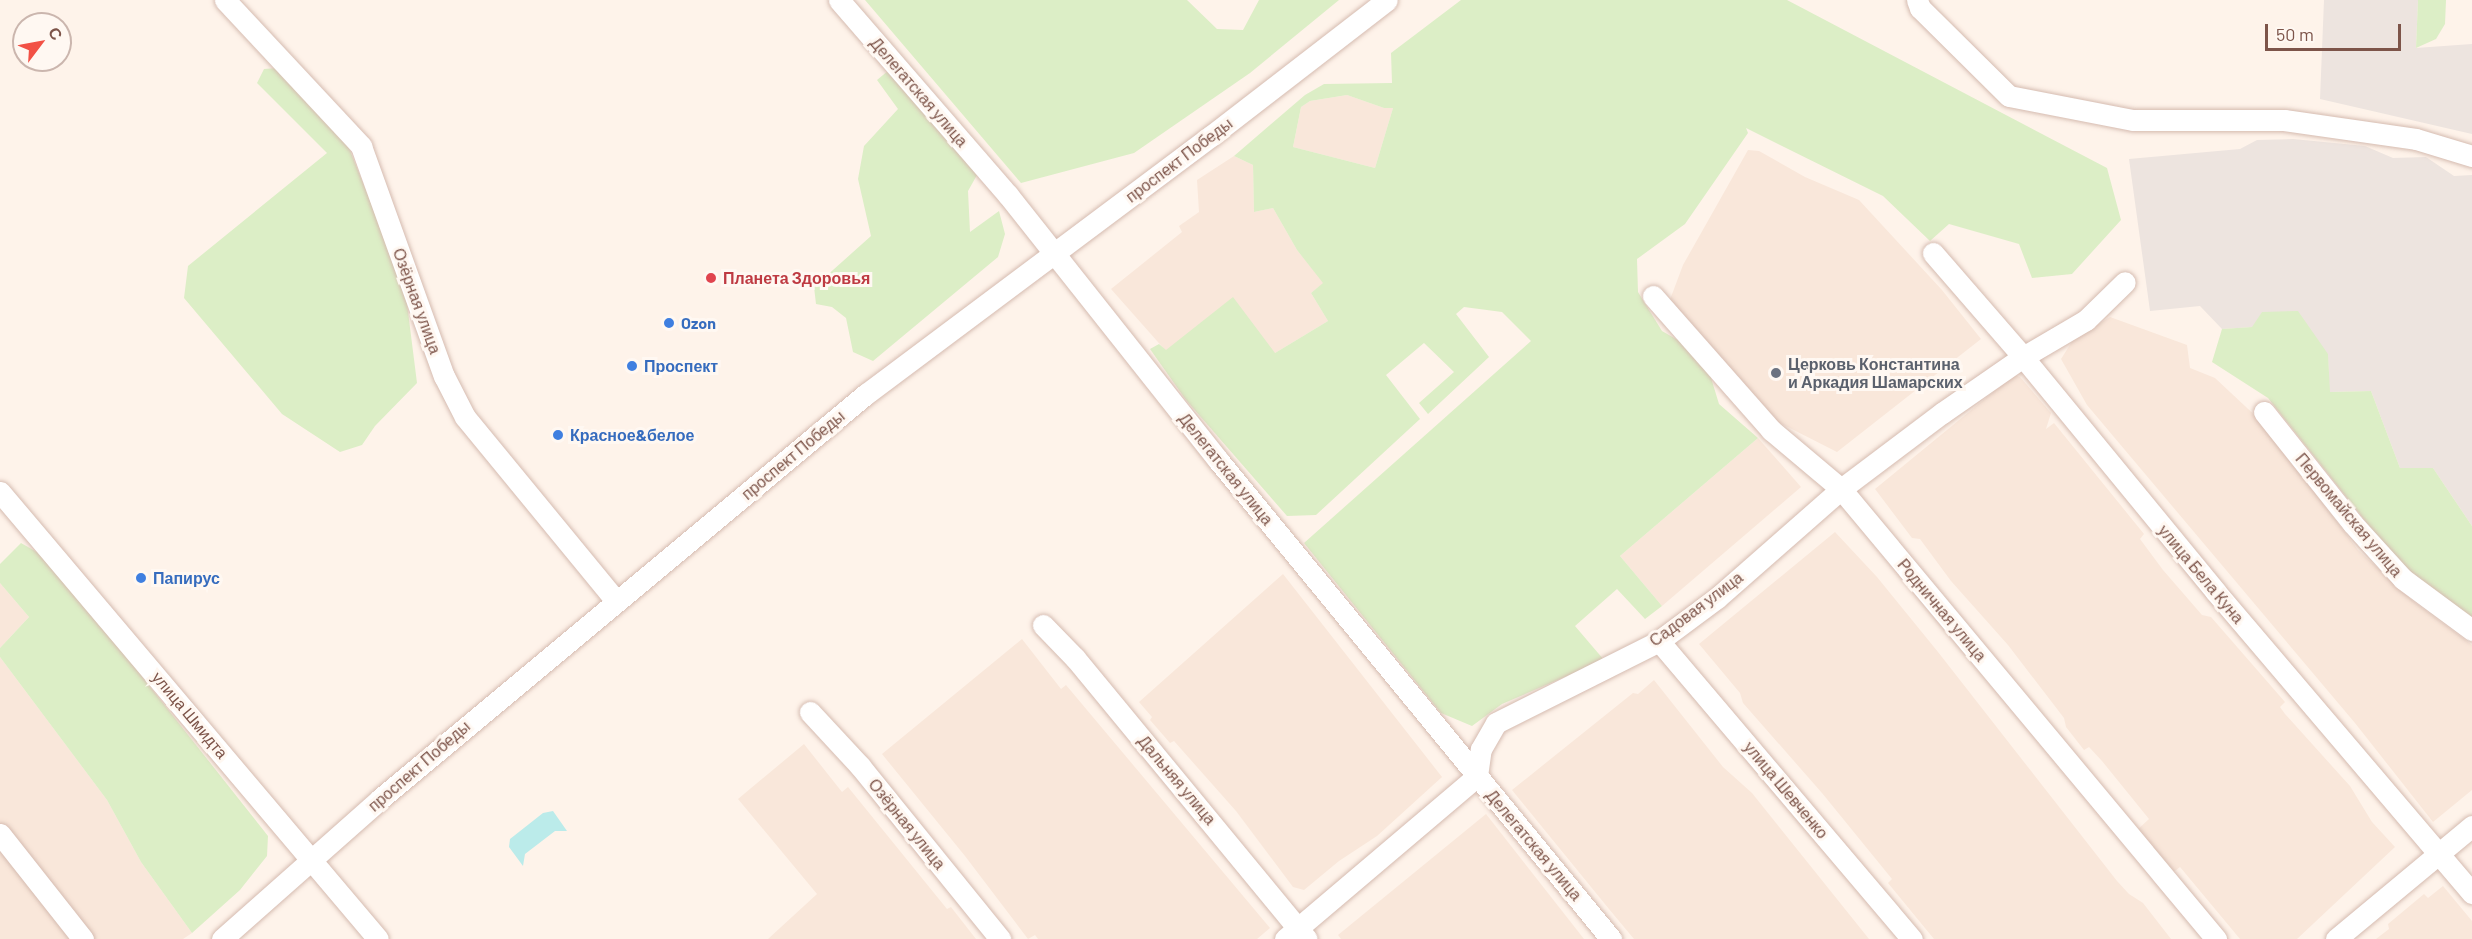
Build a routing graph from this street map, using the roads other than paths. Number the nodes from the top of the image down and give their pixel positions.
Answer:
1 (225, 0) edge
2 (839, 0) edge
3 (1387, 0) edge
4 (1917, 0) edge
5 (2472, 156) edge
6 (1054, 252) junction
7 (1934, 253) dead end
8 (2125, 282) dead end
9 (1653, 296) dead end
10 (2023, 357) junction
11 (2264, 412) dead end
12 (1841, 489) junction
13 (0, 492) edge
14 (616, 601) junction
15 (1043, 625) dead end
16 (2472, 630) edge
17 (1659, 641) junction
18 (810, 712) dead end
19 (1477, 776) junction
20 (2472, 826) edge
21 (0, 834) edge
22 (2439, 854) junction
23 (312, 861) junction
24 (2472, 893) edge
25 (1297, 935) edge
26 (83, 939) edge
27 (222, 939) edge
28 (378, 939) edge
29 (1000, 939) edge
30 (1611, 939) edge
31 (1912, 939) edge
32 (2216, 939) edge
33 (2336, 939) edge

1 - 14 street, Озёрная улица
2 - 6 street, Делегатская улица
3 - 6 street, проспект Победы
4 - 5 street
6 - 14 street, проспект Победы
6 - 19 street, Делегатская улица
7 - 10 street, улица Бела Куна
8 - 10 street, Садовая улица
9 - 12 street, Родничная улица
10 - 12 street, Садовая улица
10 - 22 street, улица Бела Куна
11 - 16 street, Первомайская улица
12 - 17 street, Садовая улица
12 - 32 street, Родничная улица
13 - 23 street, улица Шмидта
14 - 23 street, проспект Победы
15 - 25 street, Дальняя улица
17 - 19 street, Садовая улица
17 - 31 street, улица Шевченко
18 - 29 street, Озёрная улица
19 - 25 street
19 - 30 street, Делегатская улица
20 - 22 street
21 - 26 street
22 - 24 street, улица Бела Куна
22 - 33 street
23 - 27 street, проспект Победы
23 - 28 street, улица Шмидта

